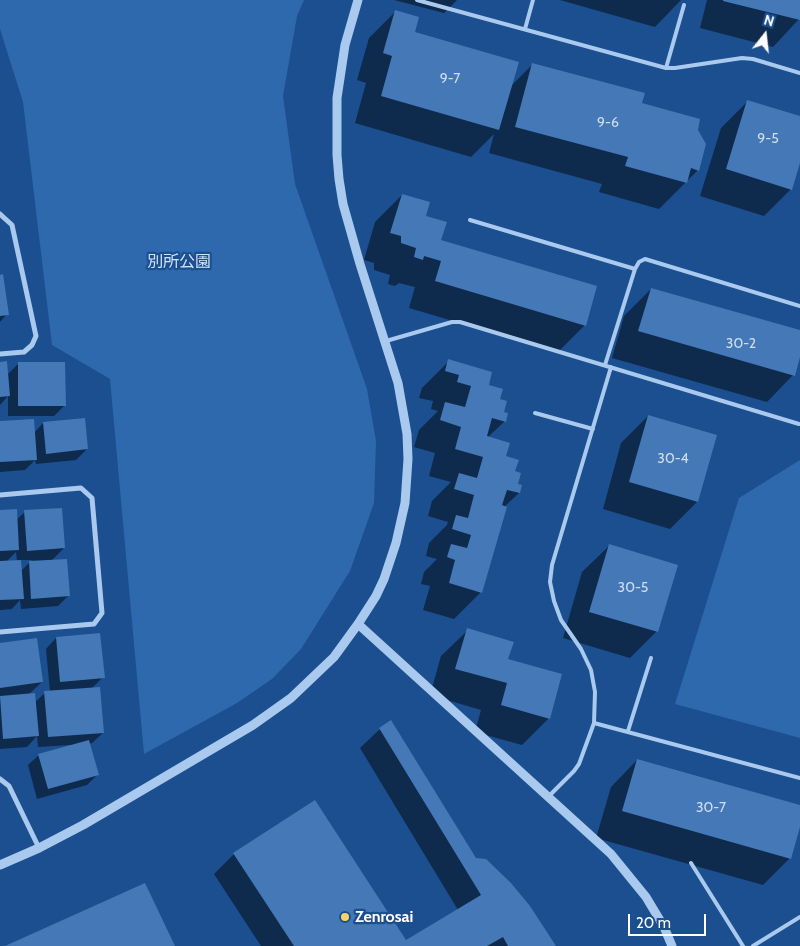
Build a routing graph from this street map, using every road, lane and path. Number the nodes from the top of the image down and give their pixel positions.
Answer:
1 (358, 0) edge
2 (417, 0) edge
3 (533, 0) edge
4 (684, 6) dead end
5 (525, 29) junction
6 (666, 68) junction
7 (800, 73) edge
8 (0, 214) edge
9 (470, 220) dead end
10 (635, 269) junction
11 (800, 306) edge
12 (386, 341) junction
13 (0, 354) edge
14 (605, 365) junction
15 (611, 367) junction
16 (535, 413) dead end
17 (799, 424) edge
18 (593, 429) junction
19 (0, 495) edge
20 (358, 624) junction
21 (0, 632) edge
22 (651, 658) dead end
23 (594, 723) junction
24 (628, 731) junction
25 (800, 778) edge
26 (0, 779) edge
27 (548, 796) junction
28 (39, 848) junction
29 (691, 863) dead end
30 (0, 865) edge
31 (800, 917) edge
32 (672, 946) edge
33 (743, 946) edge
34 (753, 946) edge

1 - 12 street
2 - 5 lane
3 - 5 lane
4 - 6 lane
5 - 6 lane
6 - 7 lane
8 - 13 street
9 - 10 lane
10 - 11 lane
10 - 14 lane
12 - 14 lane
12 - 20 street
14 - 15 lane
15 - 17 lane
15 - 18 lane
16 - 18 lane
18 - 23 lane
19 - 21 street
20 - 27 street
20 - 28 street
22 - 24 lane
23 - 24 lane
23 - 27 lane
24 - 25 lane
26 - 28 street
27 - 32 street
28 - 30 street
29 - 33 lane
31 - 34 lane

